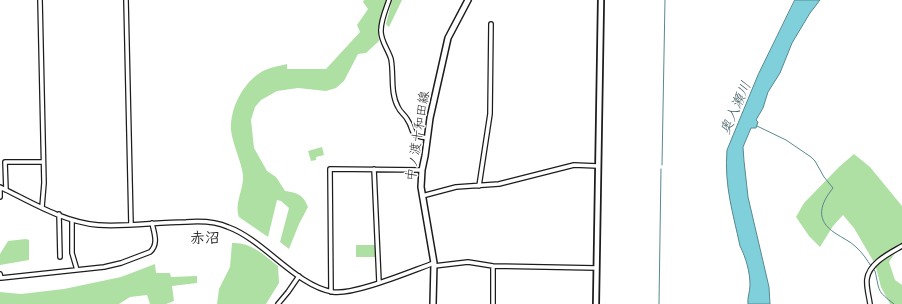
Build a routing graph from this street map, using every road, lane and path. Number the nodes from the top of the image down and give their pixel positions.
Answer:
1 (40, 0) edge
2 (126, 0) edge
3 (389, 0) edge
4 (468, 0) edge
5 (602, 0) edge
6 (491, 24) dead end
7 (427, 138) junction
8 (43, 162) junction
9 (598, 166) junction
10 (374, 169) junction
11 (422, 170) junction
12 (479, 186) junction
13 (0, 187) edge
14 (6, 190) junction
15 (422, 196) junction
16 (0, 197) edge
17 (42, 207) junction
18 (59, 214) junction
19 (72, 220) junction
20 (152, 222) junction
21 (131, 224) junction
22 (902, 246) edge
23 (60, 257) dead end
24 (434, 264) junction
25 (493, 266) junction
26 (596, 268) junction
27 (77, 270) junction
28 (0, 274) edge
29 (299, 276) junction
30 (379, 282) junction
31 (331, 292) junction
32 (278, 304) edge
33 (433, 304) edge
34 (493, 304) edge
35 (596, 304) edge
36 (870, 304) edge

1 - 8 street
2 - 21 street
3 - 7 street
4 - 7 main road, 中ノ渡十和田線
5 - 9 street
6 - 12 street
7 - 11 main road, 中ノ渡十和田線
8 - 14 street
8 - 17 street
9 - 12 street
9 - 26 street
10 - 11 street
10 - 30 street
10 - 31 street
11 - 15 main road, 中ノ渡十和田線
12 - 15 street
13 - 14 street
13 - 16 street
14 - 17 street
15 - 24 main road, 中ノ渡十和田線
17 - 18 street
18 - 19 street
18 - 23 street
19 - 21 street
19 - 27 street
20 - 21 street
20 - 27 street
20 - 29 street
22 - 36 street
24 - 25 street
24 - 30 street
24 - 33 main road, 中ノ渡十和田線
25 - 26 street
25 - 34 street
26 - 35 street
27 - 28 street
29 - 31 street
29 - 32 street
30 - 31 street

